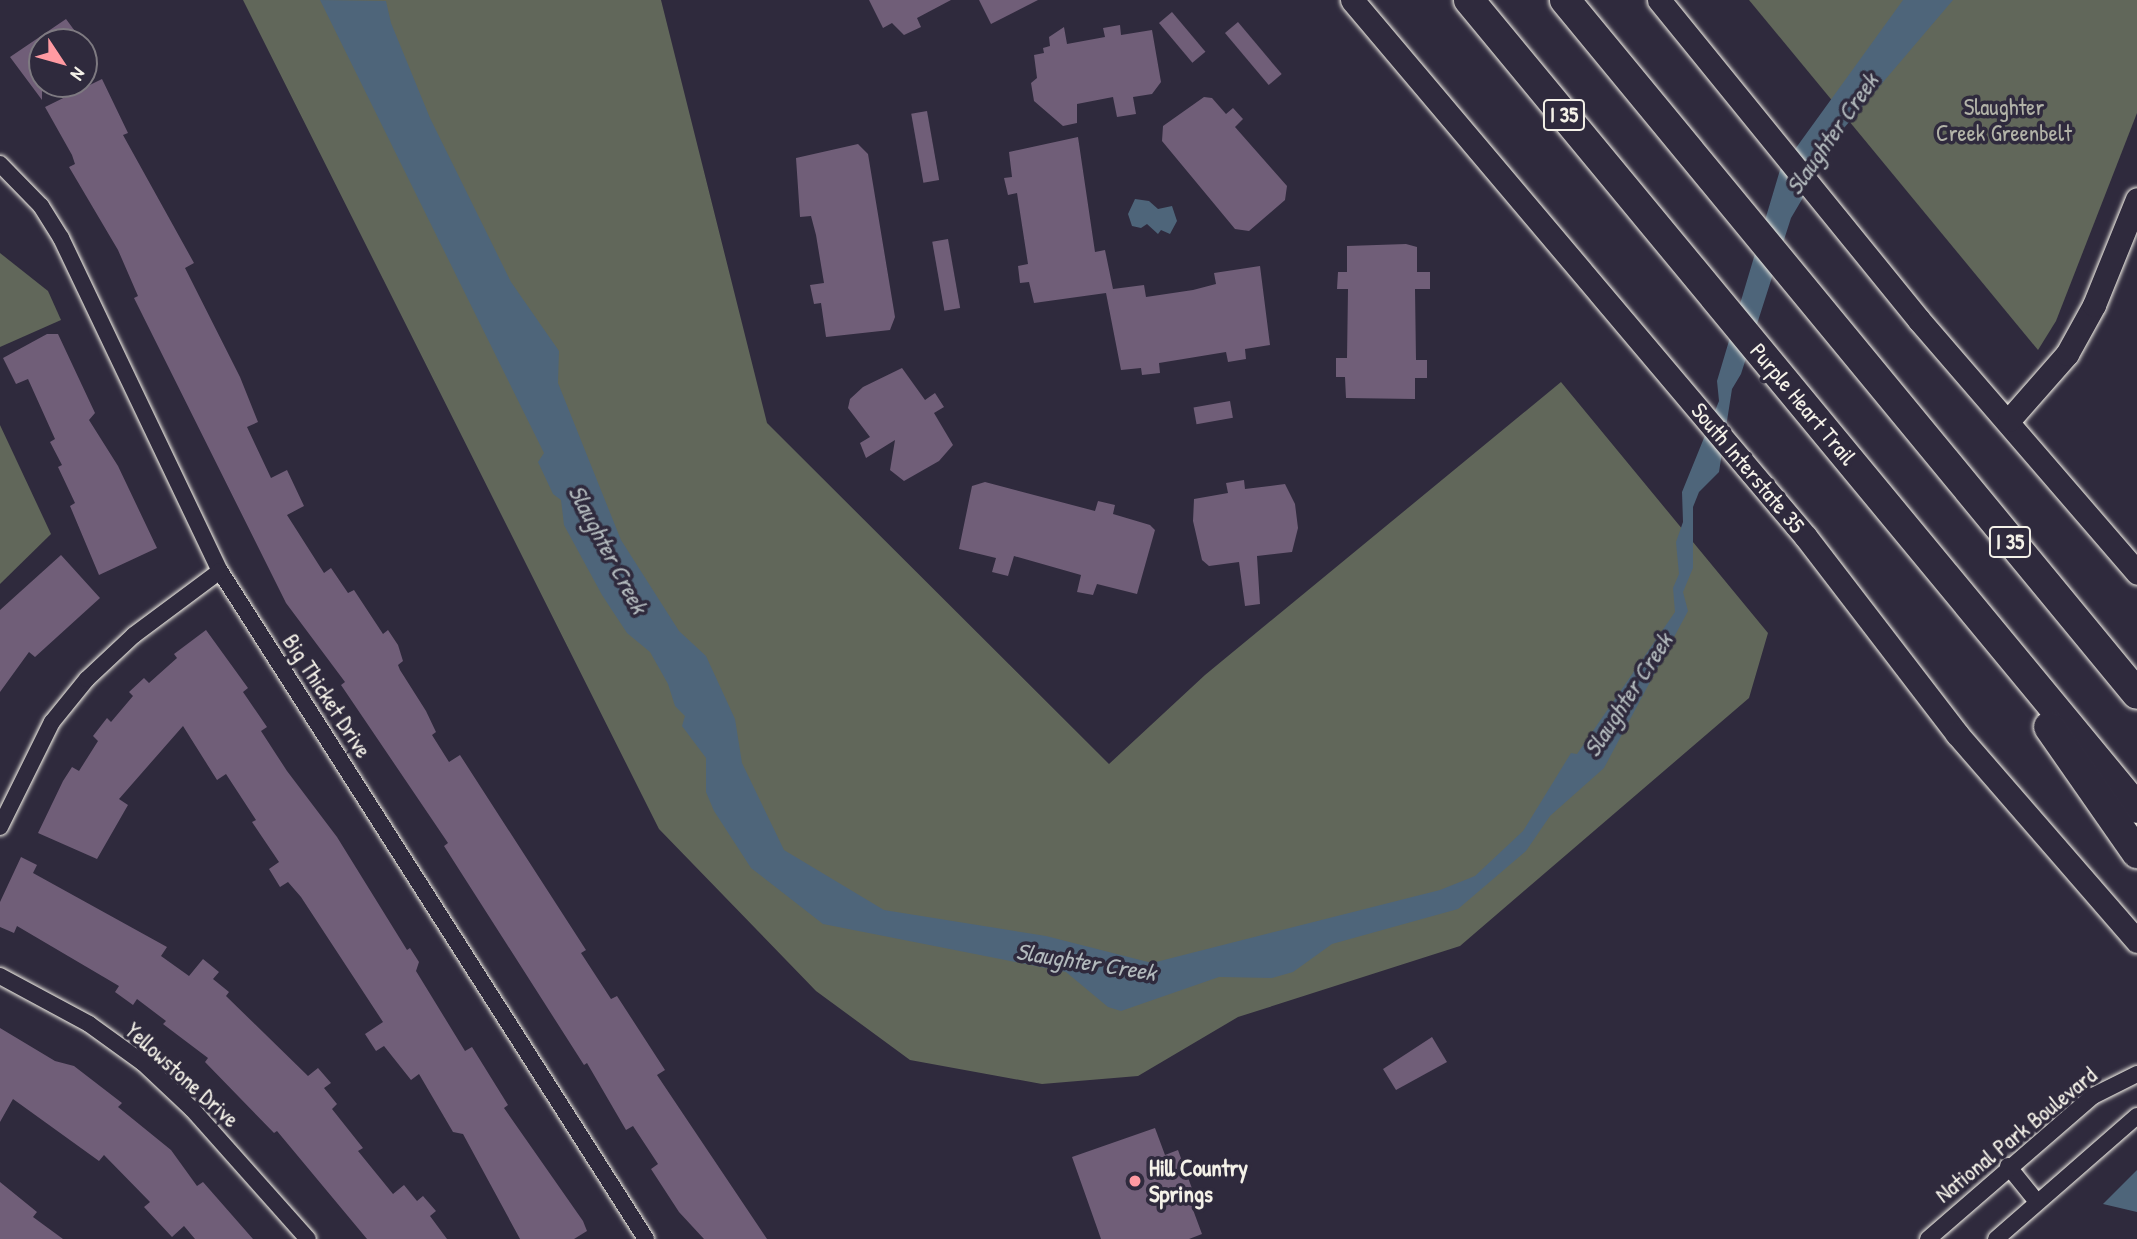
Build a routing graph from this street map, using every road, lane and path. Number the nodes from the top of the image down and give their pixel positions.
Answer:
1 (1352, 0) edge
2 (1469, 0) edge
3 (1565, 0) edge
4 (1659, 0) edge
5 (0, 164) edge
6 (2137, 199) edge
7 (2009, 420) junction
8 (220, 571) junction
9 (2137, 573) edge
10 (1959, 593) junction
11 (2137, 694) edge
12 (2137, 808) edge
13 (0, 827) edge
14 (2137, 853) edge
15 (2137, 941) edge
16 (0, 976) edge
17 (2137, 1074) edge
18 (2137, 1116) edge
19 (2008, 1166) junction
20 (2037, 1202) junction
21 (644, 1238) edge
22 (308, 1239) edge
23 (1928, 1239) edge
24 (1996, 1239) edge

1 - 15 main road, South Interstate 35
2 - 10 highway, Purple Heart Trail / I 35
3 - 11 highway, I 35
4 - 7 main road
5 - 8 street, Big Thicket Drive
6 - 7 main road
7 - 9 main road
8 - 13 street
8 - 21 street, Big Thicket Drive
10 - 12 highway, Purple Heart Trail / I 35
10 - 14 highway
16 - 22 street, Yellowstone Drive
17 - 19 street, National Park Boulevard
18 - 20 street
19 - 20 street
19 - 23 street, National Park Boulevard
20 - 24 street

